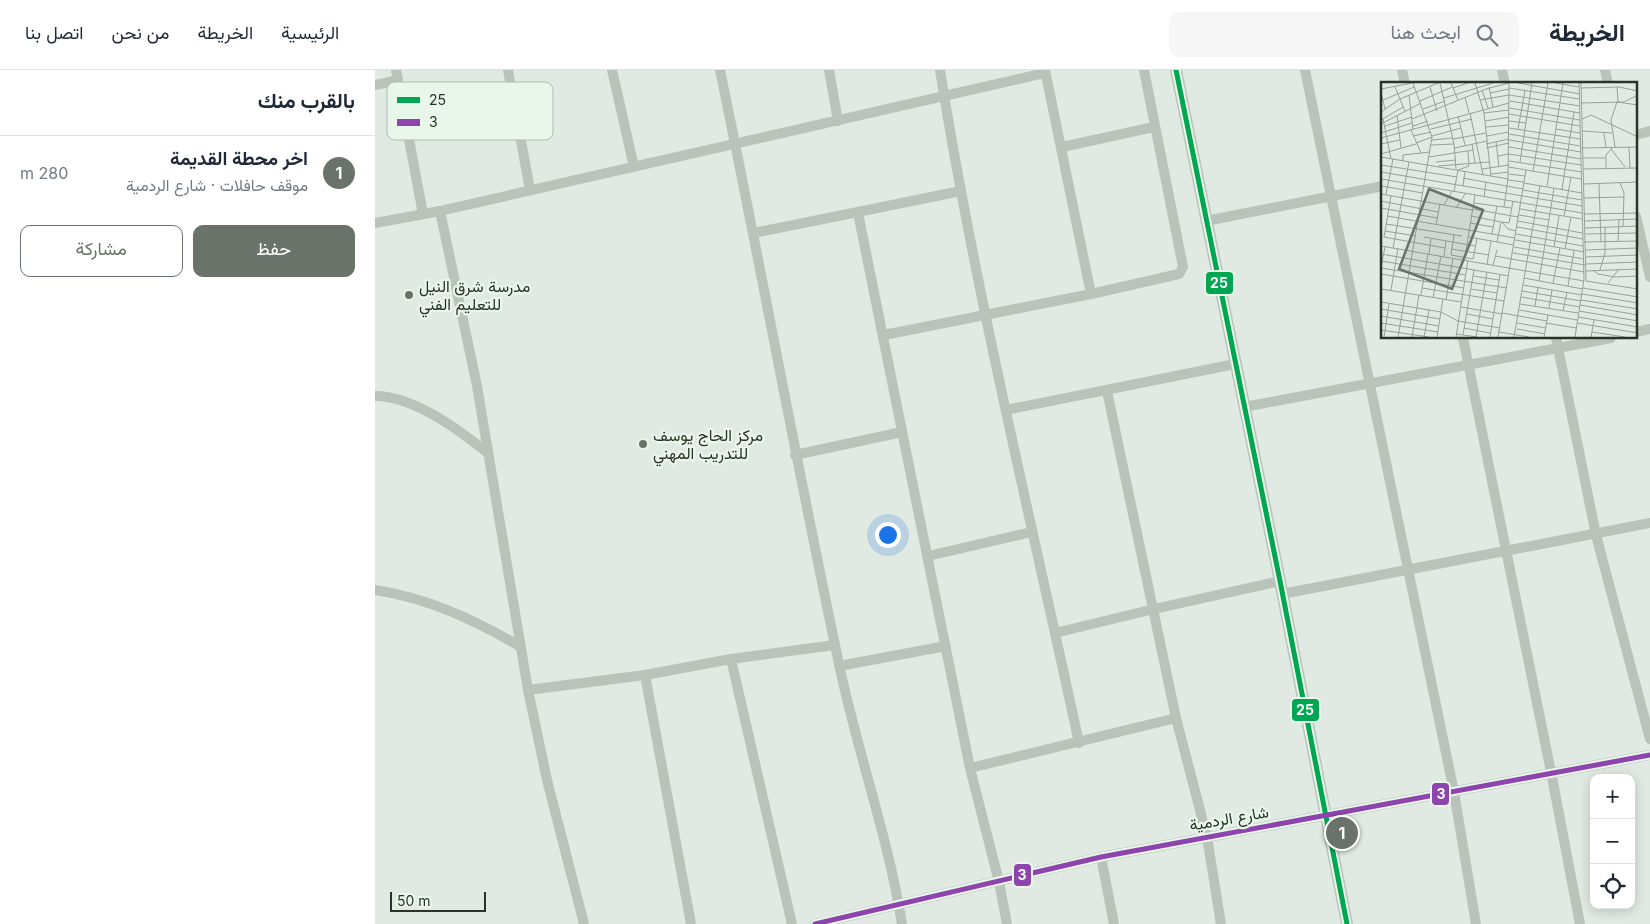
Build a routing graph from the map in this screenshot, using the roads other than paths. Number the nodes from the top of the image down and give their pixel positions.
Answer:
1 (612, 70) edge
2 (720, 70) edge
3 (829, 70) edge
4 (940, 70) edge
5 (1143, 70) edge
6 (1176, 70) edge
7 (1305, 70) edge
8 (1045, 72) edge
9 (397, 75) edge
10 (375, 85) edge
11 (944, 97) junction
12 (838, 121) junction
13 (1154, 127) junction
14 (1650, 132) edge
15 (1637, 135) edge
16 (409, 140) edge
17 (521, 140) edge
18 (735, 144) junction
19 (1062, 147) junction
20 (633, 167) junction
21 (1381, 186) edge
22 (530, 190) junction
23 (961, 192) junction
24 (1333, 196) junction
25 (440, 211) junction
26 (858, 213) junction
27 (423, 214) junction
28 (1637, 220) edge
29 (1206, 221) junction
30 (375, 223) edge
31 (754, 233) junction
32 (1650, 277) edge
33 (1091, 294) junction
34 (987, 316) junction
35 (1650, 329) edge
36 (1637, 332) edge
37 (884, 335) junction
38 (1463, 339) edge
39 (1556, 339) edge
40 (1606, 339) edge
41 (1558, 348) junction
42 (1235, 364) junction
43 (1469, 364) junction
44 (1370, 382) junction
45 (1107, 391) junction
46 (375, 396) edge
47 (1243, 407) junction
48 (1006, 410) junction
49 (902, 432) junction
50 (488, 453) junction
51 (795, 455) junction
52 (1650, 523) edge
53 (1032, 532) junction
54 (1596, 535) junction
55 (1506, 550) junction
56 (928, 556) junction
57 (1407, 569) junction
58 (1281, 588) junction
59 (375, 590) edge
60 (1154, 609) junction
61 (1055, 633) junction
62 (835, 645) junction
63 (946, 646) junction
64 (521, 647) junction
65 (731, 659) junction
66 (839, 666) junction
67 (645, 676) junction
68 (528, 690) junction
69 (1176, 718) junction
70 (1650, 740) edge
71 (1079, 743) junction
72 (1650, 755) edge
73 (970, 768) junction
74 (1551, 772) junction
75 (1454, 792) junction
76 (1325, 817) junction
77 (1207, 837) junction
78 (1101, 857) junction
79 (999, 882) junction
80 (899, 904) junction
81 (584, 924) edge
82 (691, 924) edge
83 (792, 924) edge
84 (815, 924) edge
85 (902, 924) edge
86 (1007, 924) edge
87 (1114, 924) edge
88 (1221, 924) edge
89 (1347, 924) edge
90 (1476, 924) edge
91 (1580, 924) edge

1 - 20 street
2 - 18 street
3 - 12 street
4 - 11 street
5 - 13 street
6 - 29 street
7 - 24 street
8 - 11 street
8 - 19 street
9 - 10 street
11 - 12 street
11 - 23 street
12 - 18 street
13 - 19 street
13 - 33 street
14 - 15 street
16 - 27 street
17 - 22 street
18 - 20 street
18 - 31 street
19 - 33 street
20 - 22 street
21 - 24 street
22 - 25 street
23 - 26 street
23 - 34 street
24 - 29 street
24 - 44 street
25 - 27 street
25 - 50 street
26 - 31 street
26 - 37 street
27 - 30 street
28 - 32 street
29 - 42 street
31 - 51 street
33 - 34 street
34 - 37 street
34 - 48 street
35 - 36 street
37 - 49 street
38 - 43 street
39 - 41 street
40 - 41 street
41 - 43 street
41 - 54 street
42 - 45 street
42 - 47 street
43 - 44 street
43 - 55 street
44 - 47 street
44 - 57 street
45 - 48 street
45 - 60 street
46 - 50 street
47 - 58 street
48 - 53 street
49 - 51 street
49 - 56 street
50 - 64 street
51 - 62 street
52 - 54 street
53 - 56 street
53 - 61 street
54 - 55 street
54 - 70 street
55 - 57 street
55 - 74 street
56 - 63 street
57 - 58 street
57 - 75 street
58 - 60 street
58 - 76 street
59 - 64 street
60 - 61 street
60 - 69 street
61 - 71 street
62 - 65 street
62 - 66 street
63 - 66 street
63 - 73 street
64 - 68 street
65 - 67 street
65 - 83 street
66 - 80 street
67 - 68 street
67 - 82 street
68 - 81 street
69 - 71 street
69 - 77 street
71 - 73 street
72 - 74 street, شارع الردمية
73 - 79 street
74 - 75 street, شارع الردمية
74 - 91 street
75 - 76 street, شارع الردمية
75 - 90 street
76 - 77 street, شارع الردمية
76 - 89 street
77 - 78 street, شارع الردمية
77 - 88 street
78 - 79 street, شارع الردمية
78 - 87 street
79 - 80 street, شارع الردمية
79 - 86 street
80 - 84 street, شارع الردمية
80 - 85 street

